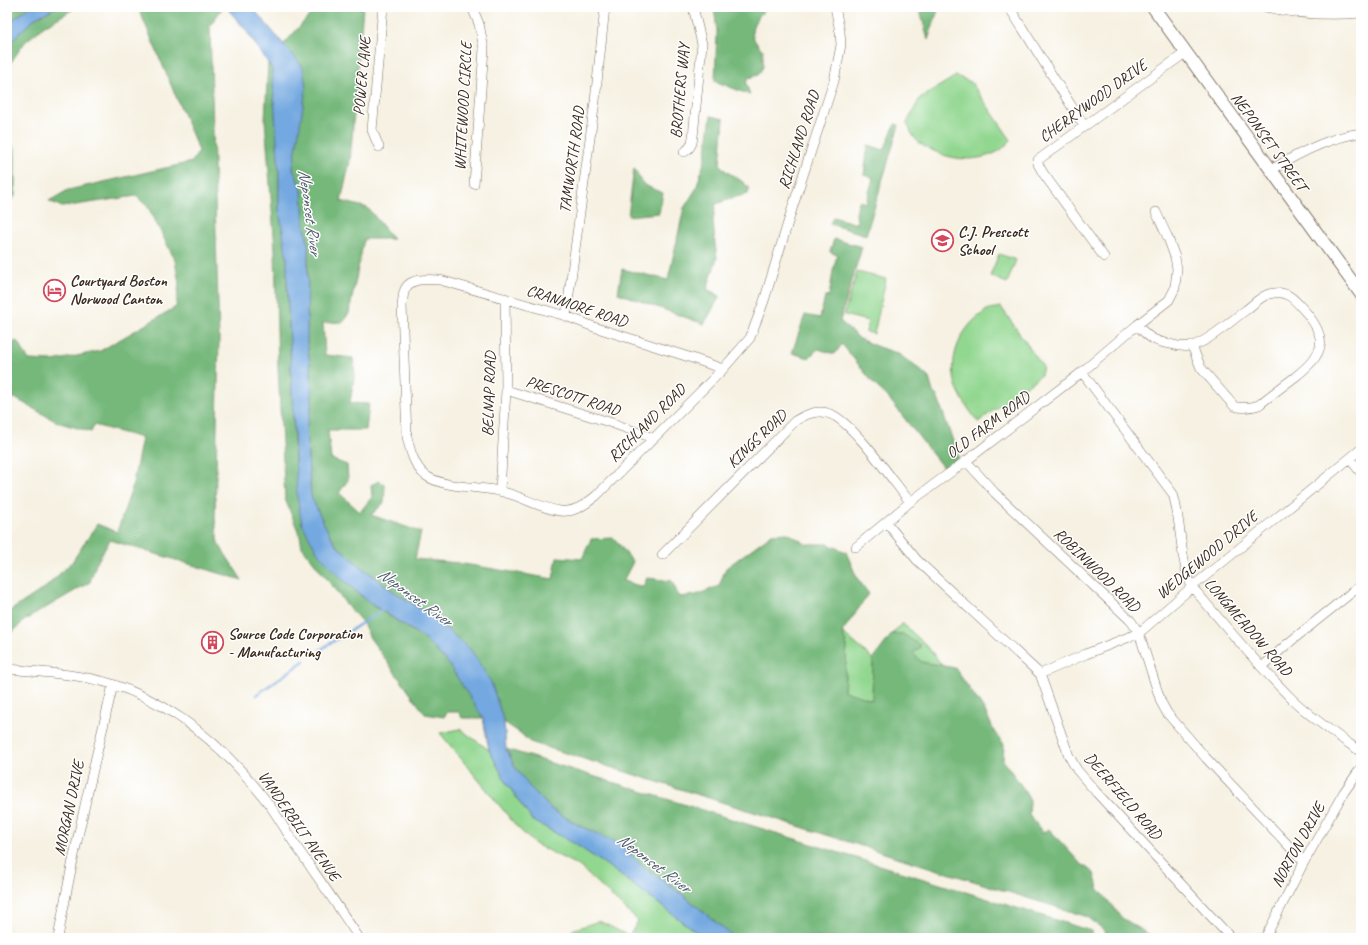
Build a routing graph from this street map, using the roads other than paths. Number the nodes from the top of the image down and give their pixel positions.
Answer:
1 (383, 7) edge
2 (472, 7) edge
3 (606, 7) edge
4 (692, 7) edge
5 (835, 7) edge
6 (1009, 7) edge
7 (1153, 7) edge
8 (1266, 7) edge
9 (1361, 13) edge
10 (1185, 53) junction
11 (1084, 126) junction
12 (1361, 133) edge
13 (379, 147) dead end
14 (684, 152) dead end
15 (1271, 170) junction
16 (474, 184) dead end
17 (1156, 212) dead end
18 (1104, 257) dead end
19 (420, 280) joint
20 (1361, 294) edge
21 (505, 298) junction
22 (566, 316) junction
23 (1137, 325) junction
24 (1192, 346) junction
25 (723, 370) junction
26 (1082, 372) junction
27 (506, 390) junction
28 (653, 438) junction
29 (1361, 449) edge
30 (1350, 459) junction
31 (966, 461) junction
32 (1361, 473) edge
33 (500, 491) junction
34 (910, 502) junction
35 (886, 522) junction
36 (856, 547) dead end
37 (662, 555) dead end
38 (1361, 586) edge
39 (1192, 587) junction
40 (1139, 633) junction
41 (1262, 667) junction
42 (7, 669) edge
43 (1040, 674) junction
44 (112, 685) junction
45 (1361, 752) edge
46 (1361, 768) edge
47 (1304, 862) junction
48 (58, 938) edge
49 (359, 938) edge
50 (1231, 938) edge
51 (1265, 938) edge

1 - 13 street, POWER LANE
2 - 16 street, WHITEWOOD CIRCLE
3 - 22 street, TAMWORTH ROAD
4 - 14 street, BROTHERS WAY
5 - 25 street, RICHLAND ROAD
6 - 11 street
7 - 10 main road, NEPONSET STREET
8 - 9 street
10 - 11 street, CHERRYWOOD DRIVE
10 - 15 main road, NEPONSET STREET
11 - 18 street, CHERRYWOOD DRIVE
12 - 15 street
15 - 20 main road, NEPONSET STREET
17 - 23 street, OLD FARM ROAD
19 - 21 street, CRANMORE ROAD
19 - 33 street, RICHLAND ROAD
21 - 22 street, CRANMORE ROAD
21 - 27 street, BELNAP ROAD
22 - 25 street, CRANMORE ROAD
23 - 24 street
23 - 26 street, OLD FARM ROAD
24 - 24 street
25 - 28 street, RICHLAND ROAD
26 - 31 street, OLD FARM ROAD
26 - 39 street, LONGMEADOW ROAD
27 - 28 street, PRESCOTT ROAD
27 - 33 street, BELNAP ROAD
28 - 33 street, RICHLAND ROAD
29 - 30 street, WEDGEWOOD DRIVE
30 - 32 street
30 - 39 street, WEDGEWOOD DRIVE
31 - 34 street, OLD FARM ROAD
31 - 40 street, ROBINWOOD ROAD
34 - 35 street, OLD FARM ROAD
34 - 37 street, KINGS ROAD
35 - 36 street, OLD FARM ROAD
35 - 43 street, DEERFIELD ROAD
38 - 41 street
39 - 40 street, WEDGEWOOD DRIVE
39 - 41 street, LONGMEADOW ROAD
40 - 43 street, WEDGEWOOD DRIVE
40 - 47 street, ROBINWOOD ROAD
41 - 45 street, LONGMEADOW ROAD
42 - 44 street, VANDERBILT AVENUE
43 - 50 street, DEERFIELD ROAD
44 - 48 street, MORGAN DRIVE
44 - 49 street, VANDERBILT AVENUE
46 - 47 street, NORTON DRIVE
47 - 51 street, NORTON DRIVE

